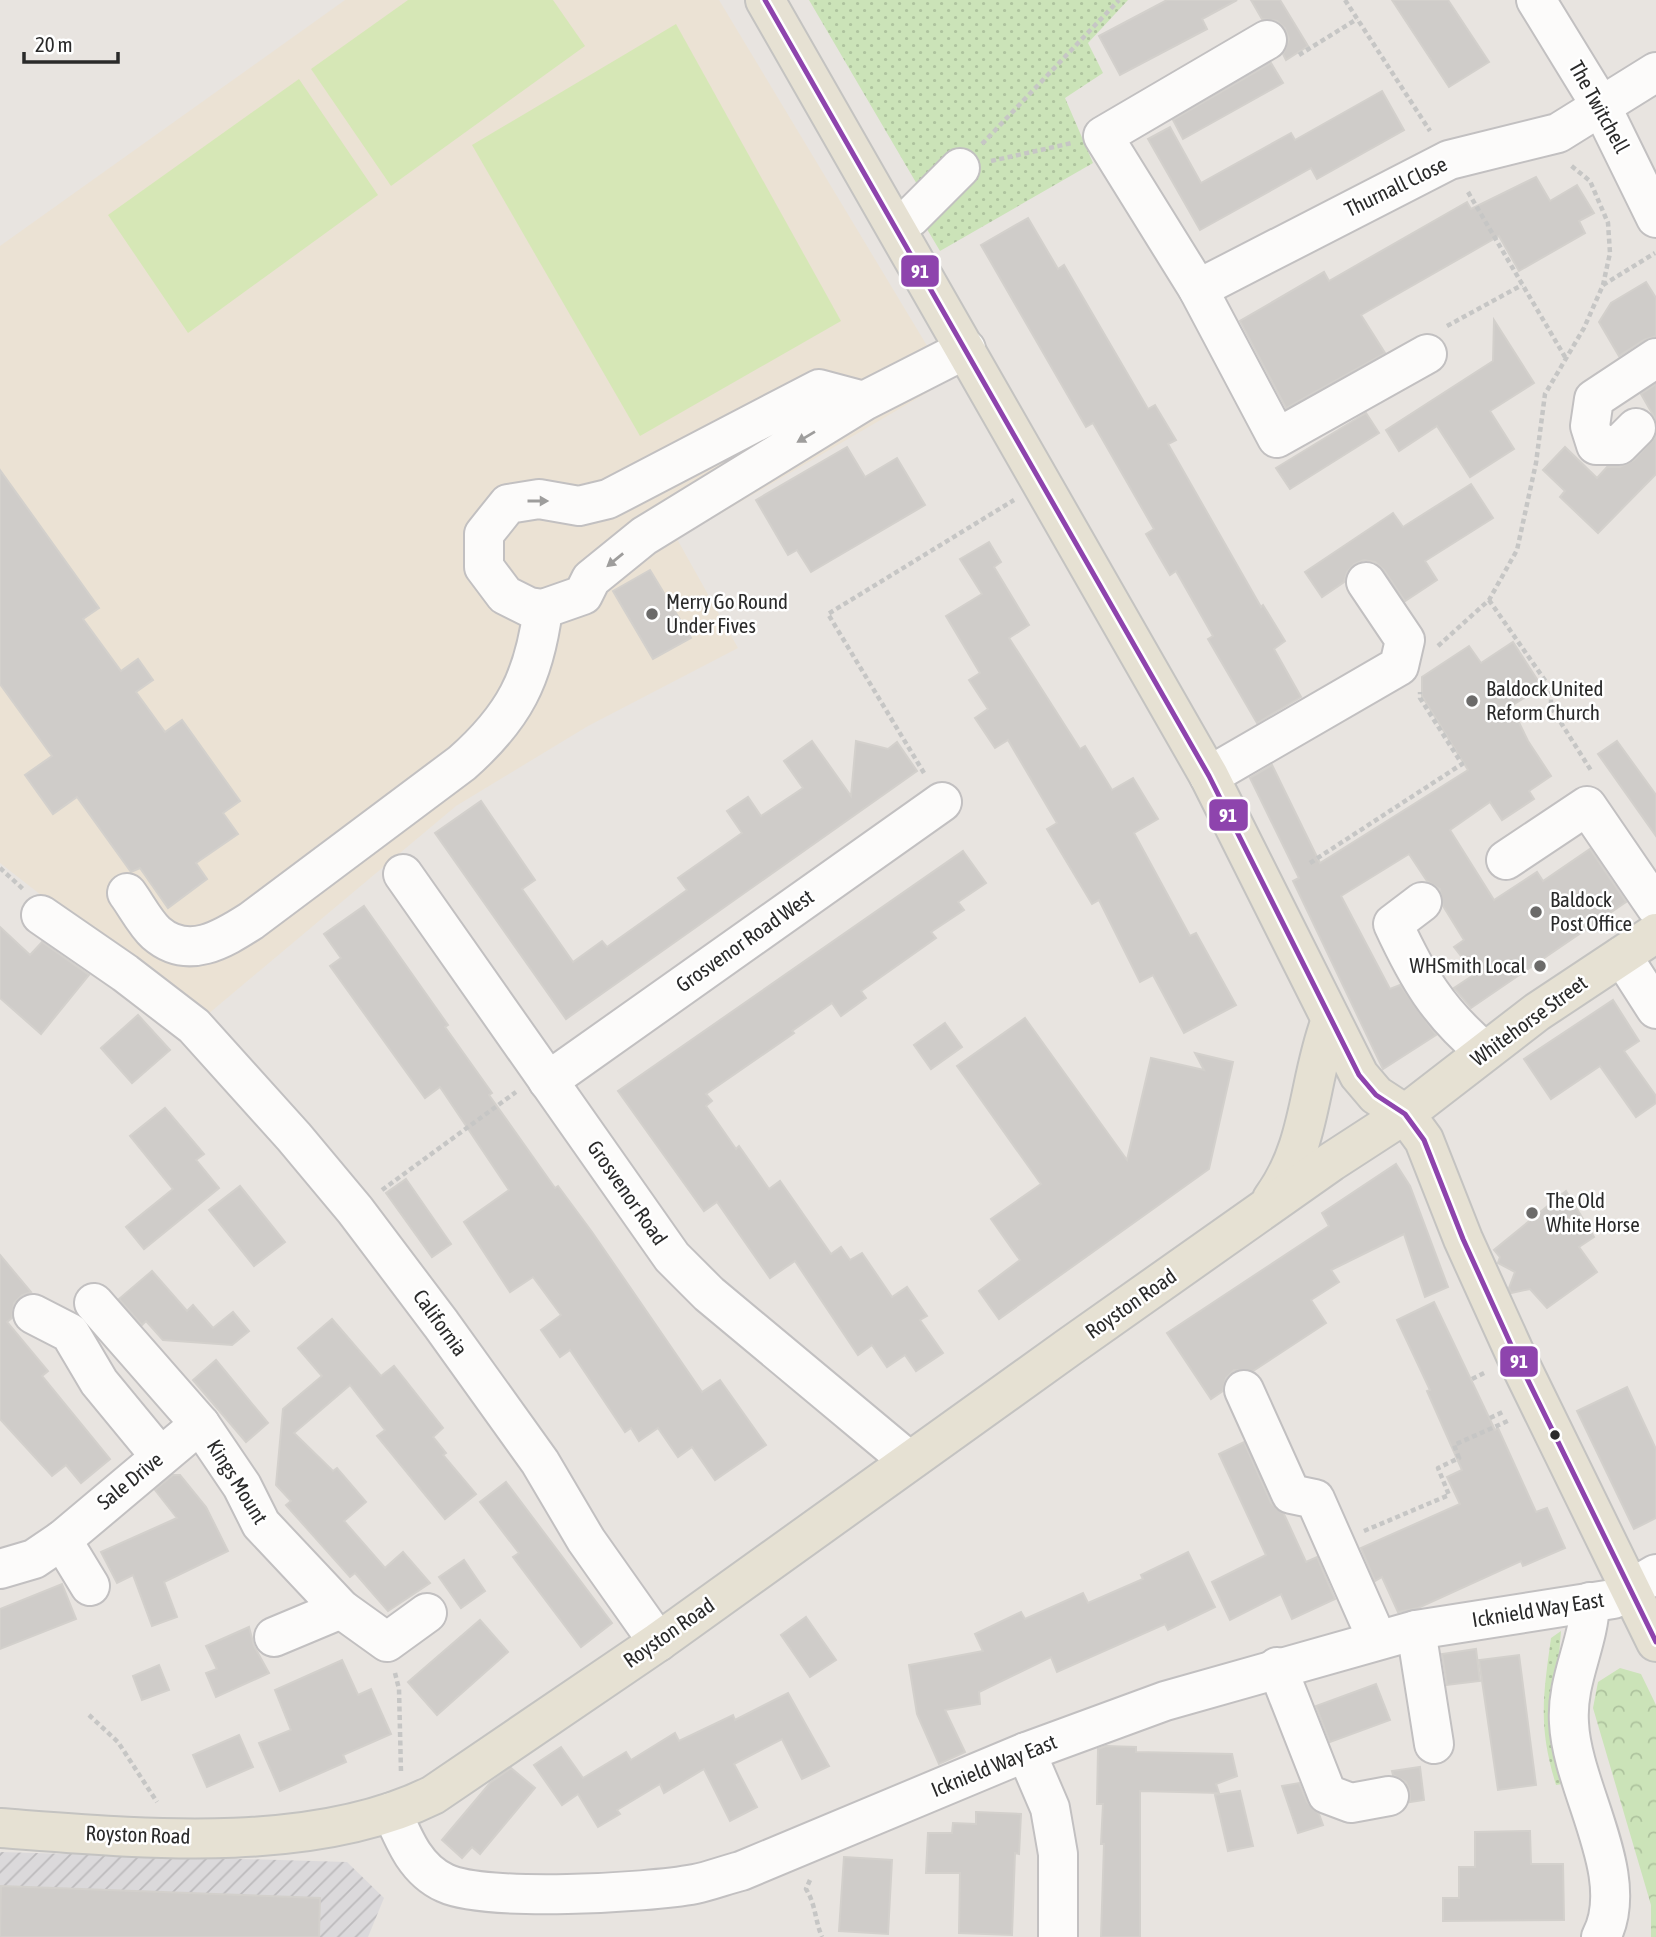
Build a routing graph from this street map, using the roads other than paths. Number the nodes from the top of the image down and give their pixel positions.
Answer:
1 (765, 0) edge
2 (1536, 0) edge
3 (1267, 40) road end
4 (1656, 72) edge
5 (1601, 106) junction
6 (960, 168) road end
7 (1656, 218) edge
8 (896, 226) junction
9 (1198, 289) junction
10 (966, 349) junction
11 (1427, 354) road end
12 (1656, 358) edge
13 (864, 401) junction
14 (1636, 428) dead end
15 (1366, 582) dead end
16 (543, 609) junction
17 (1209, 776) junction
18 (942, 802) road end
19 (1506, 860) dead end
20 (403, 874) dead end
21 (127, 893) dead end
22 (1422, 902) dead end
23 (1656, 907) edge
24 (41, 915) dead end
25 (1656, 933) edge
26 (1622, 956) junction
27 (1656, 1009) edge
28 (1331, 1020) junction
29 (1483, 1051) junction
30 (545, 1077) junction
31 (1405, 1114) junction
32 (1261, 1213) junction
33 (94, 1303) dead end
34 (33, 1314) dead end
35 (1244, 1390) dead end
36 (200, 1424) junction
37 (160, 1456) junction
38 (908, 1460) junction
39 (62, 1540) junction
40 (0, 1569) edge
41 (1643, 1581) edge
42 (90, 1586) dead end
43 (1590, 1602) junction
44 (341, 1609) junction
45 (427, 1613) dead end
46 (1416, 1630) junction
47 (274, 1637) dead end
48 (1377, 1639) junction
49 (658, 1642) junction
50 (1656, 1642) edge
51 (1277, 1667) junction
52 (1434, 1744) dead end
53 (1026, 1752) junction
54 (1390, 1796) dead end
55 (400, 1810) junction
56 (0, 1828) edge
57 (1058, 1937) edge
58 (1601, 1937) edge

1 - 8 main road
2 - 5 street, The Twitchell
3 - 9 street
4 - 5 street, Thurnall Close
5 - 7 street, The Twitchell
5 - 9 street, Thurnall Close
6 - 8 street
8 - 10 main road
9 - 11 street
10 - 13 street
10 - 17 main road
12 - 14 street
13 -> 16 street
16 -> 13 street
15 - 17 street
16 - 21 street
17 - 28 main road
18 - 30 street, Grosvenor Road West
19 - 23 street
20 - 30 street, Grosvenor Road
22 - 29 street
24 - 49 street, California
25 - 26 main road, Whitehorse Street
26 - 27 street
26 - 29 main road, Whitehorse Street
28 - 31 main road
28 - 32 main road, Royston Road
29 - 31 main road, Whitehorse Street
30 - 38 street, Grosvenor Road
31 - 32 main road, Royston Road
31 - 41 main road
32 - 38 main road, Royston Road
33 - 36 street, Kings Mount
34 - 37 street
35 - 48 street
36 - 37 street, Sale Drive
36 - 44 street, Kings Mount
37 - 39 street, Sale Drive
38 - 49 main road, Royston Road
39 - 40 street, Sale Drive
39 - 42 street
41 - 43 street, Icknield Way East
41 - 50 main road
43 - 46 street, Icknield Way East
43 - 58 street
44 - 45 street, Kings Mount
44 - 47 street
46 - 48 street, Icknield Way East
46 - 52 street
48 - 51 street, Icknield Way East
49 - 55 main road, Royston Road
51 - 53 street, Icknield Way East
51 - 54 street
53 - 55 street, Icknield Way East
53 - 57 street
55 - 56 main road, Royston Road

